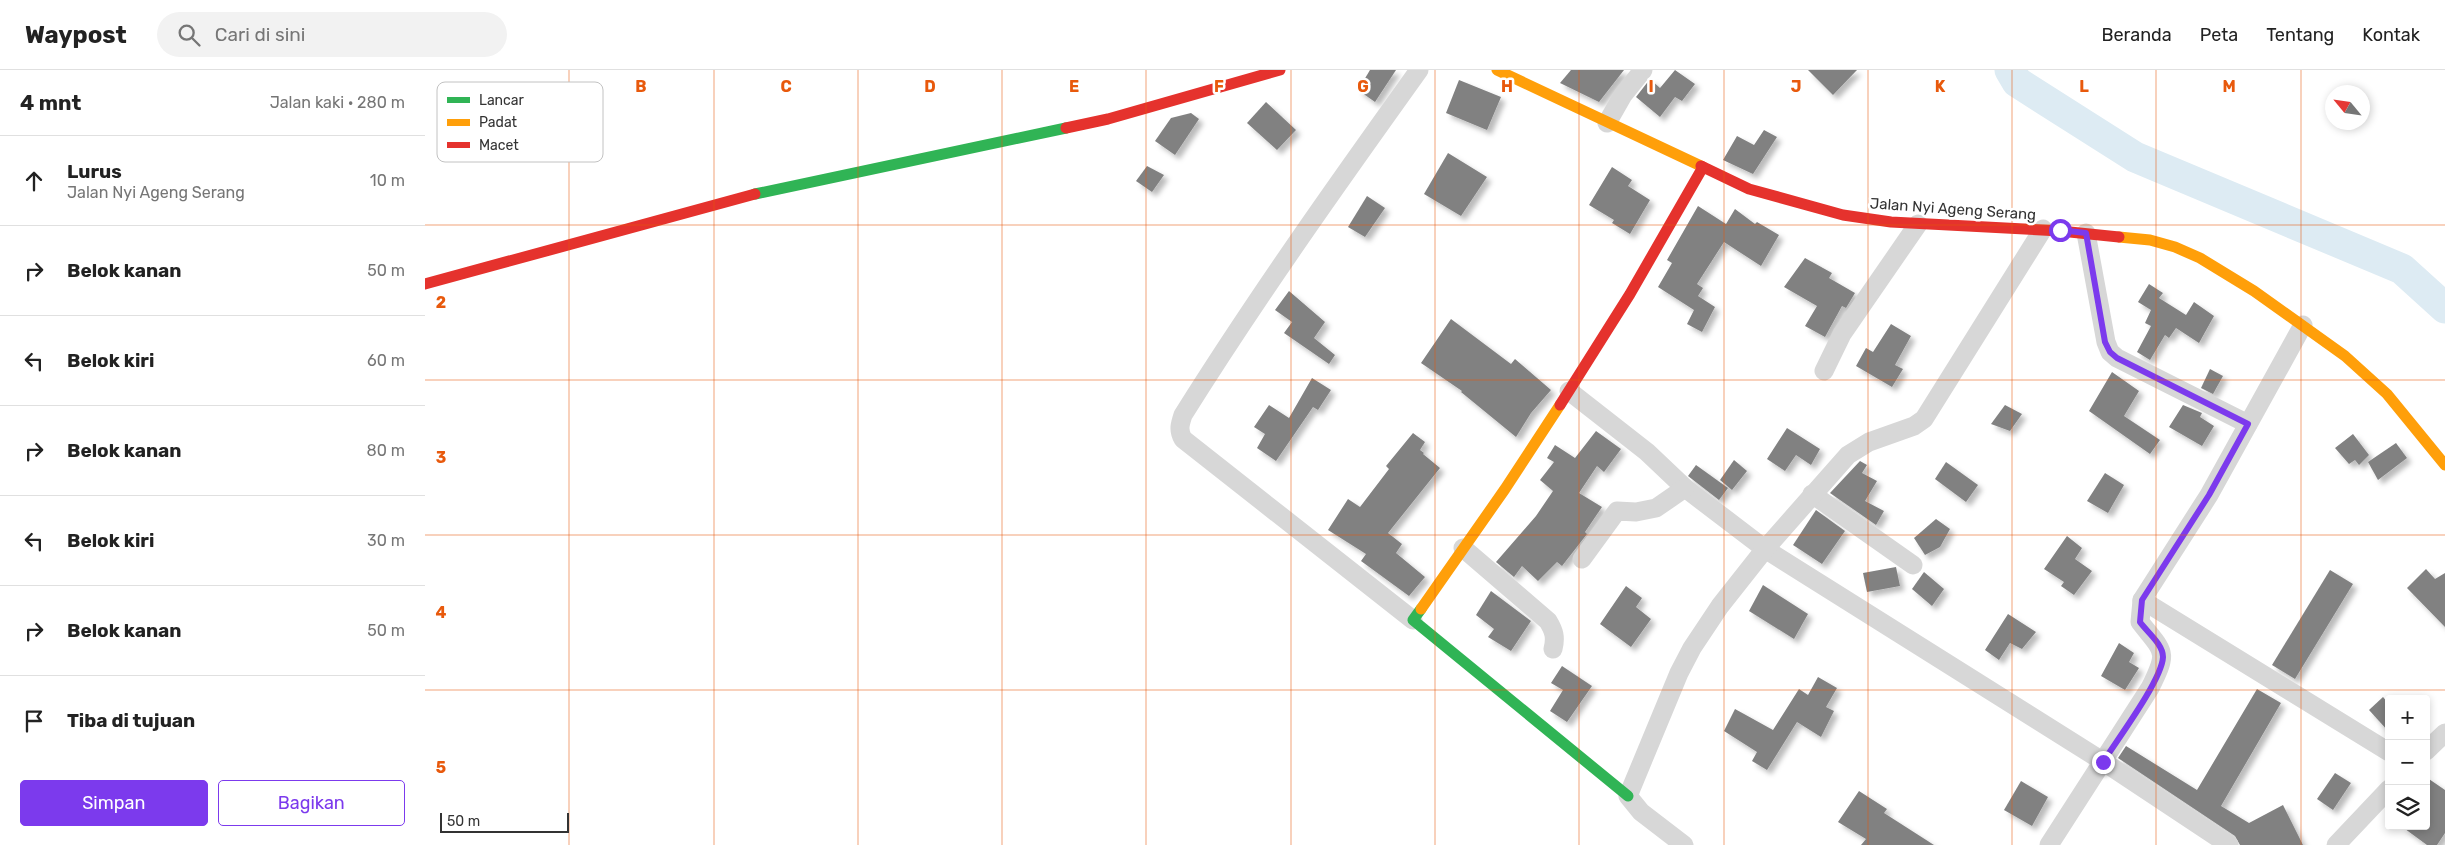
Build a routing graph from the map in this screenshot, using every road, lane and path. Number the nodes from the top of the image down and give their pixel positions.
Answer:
1 (1280, 70) edge
2 (1419, 70) edge
3 (1497, 70) edge
4 (1643, 70) edge
5 (1525, 76) edge
6 (1607, 123) junction
7 (1703, 167) junction
8 (1918, 224) junction
9 (2043, 229) junction
10 (2086, 233) junction
11 (425, 284) edge
12 (2303, 326) junction
13 (1824, 372) dead end
14 (1569, 392) junction
15 (2248, 424) junction
16 (2445, 465) edge
17 (1685, 488) junction
18 (1812, 494) junction
19 (1463, 548) junction
20 (1765, 549) junction
21 (1582, 559) dead end
22 (1913, 565) dead end
23 (2142, 600) junction
24 (1413, 620) junction
25 (1553, 649) dead end
26 (2445, 733) edge
27 (2430, 747) edge
28 (2385, 750) edge
29 (2103, 762) junction
30 (2385, 793) edge
31 (1628, 796) junction
32 (1685, 845) edge
33 (2049, 845) edge
34 (2229, 845) edge
35 (2336, 845) edge

1 - 11 street
2 - 24 street
3 - 5 street, Jalan Nyi Ageng Serang
4 - 6 street
5 - 6 street, Jalan Nyi Ageng Serang
6 - 7 street, Jalan Nyi Ageng Serang
7 - 8 street, Jalan Nyi Ageng Serang
7 - 14 street
8 - 9 street, Jalan Nyi Ageng Serang
8 - 13 street
9 - 10 street, Jalan Nyi Ageng Serang
9 - 18 street
10 - 12 street, Jalan Nyi Ageng Serang
10 - 15 street
12 - 15 street
12 - 16 street, Jalan Nyi Ageng Serang
14 - 17 street
14 - 19 street
15 - 23 street
17 - 20 street
17 - 21 street
18 - 20 street
18 - 22 street
19 - 24 street
19 - 25 street
20 - 29 street
20 - 31 street
23 - 28 street
23 - 29 street
24 - 31 street
26 - 27 street
29 - 33 street
29 - 34 street
30 - 35 street
31 - 32 street

